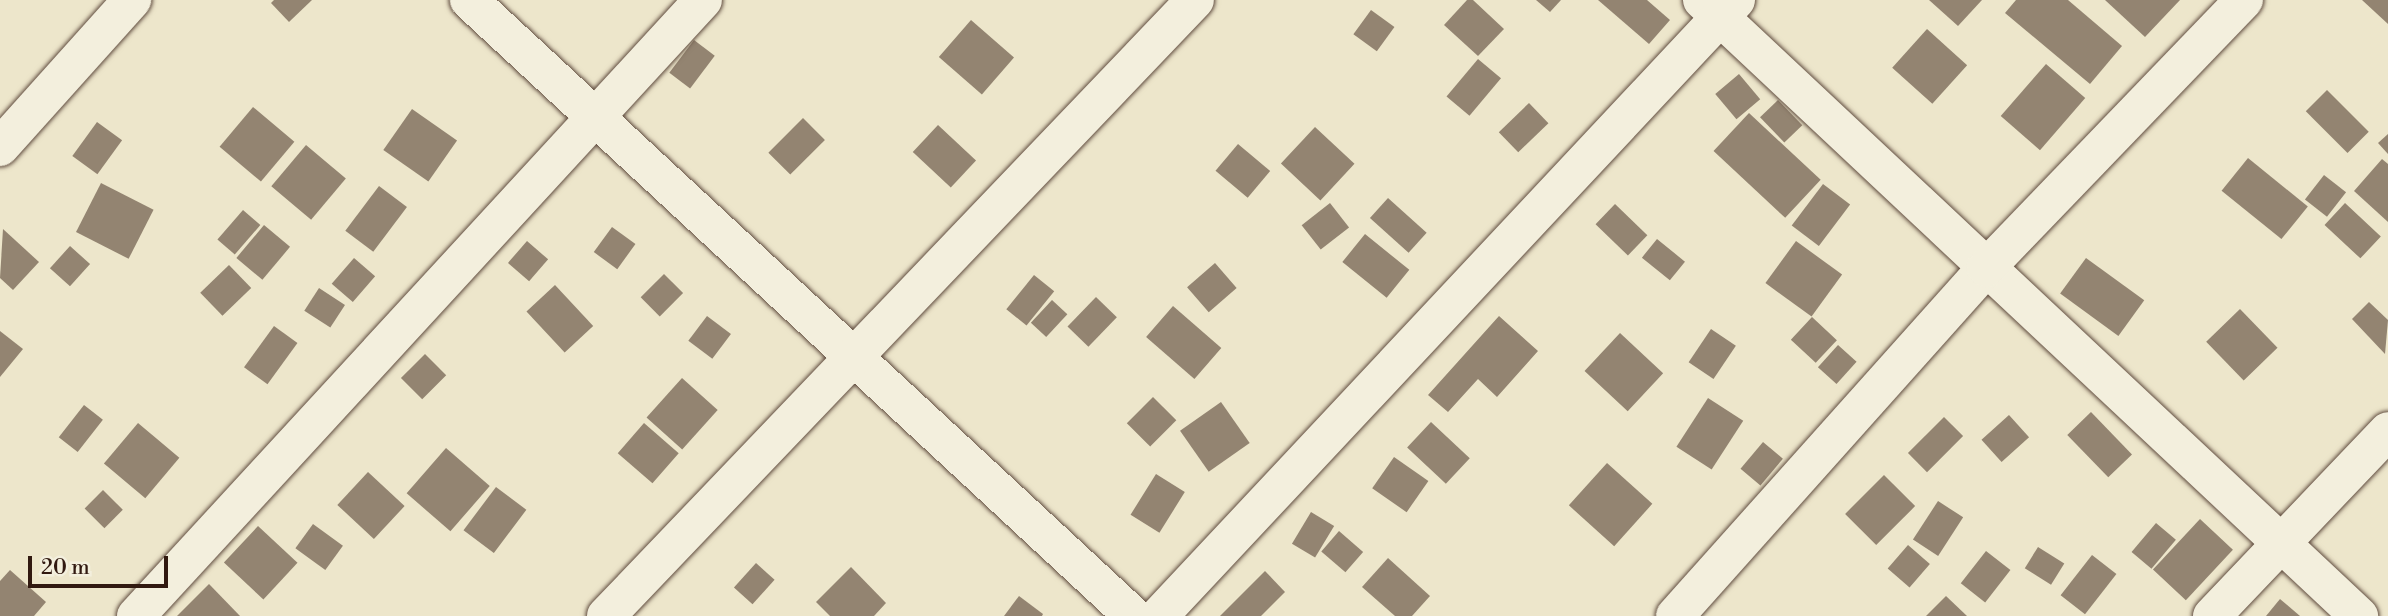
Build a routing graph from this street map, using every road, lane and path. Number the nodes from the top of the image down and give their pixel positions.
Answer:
1 (132, 0) edge
2 (469, 0) edge
3 (704, 0) edge
4 (1195, 0) edge
5 (2244, 0) edge
6 (1719, 6) edge
7 (595, 117) junction
8 (0, 147) edge
9 (1986, 268) junction
10 (853, 357) junction
11 (2388, 431) edge
12 (2282, 544) junction
13 (136, 616) edge
14 (606, 616) edge
15 (1133, 616) edge
16 (1159, 616) edge
17 (1675, 616) edge
18 (2212, 616) edge
19 (2359, 616) edge

1 - 8 street
2 - 7 street
3 - 7 street
4 - 10 street
5 - 9 street
6 - 9 street
6 - 16 street
7 - 10 street
7 - 13 street
9 - 12 street
9 - 17 street
10 - 14 street
10 - 15 street
11 - 12 street
12 - 18 street
12 - 19 street

